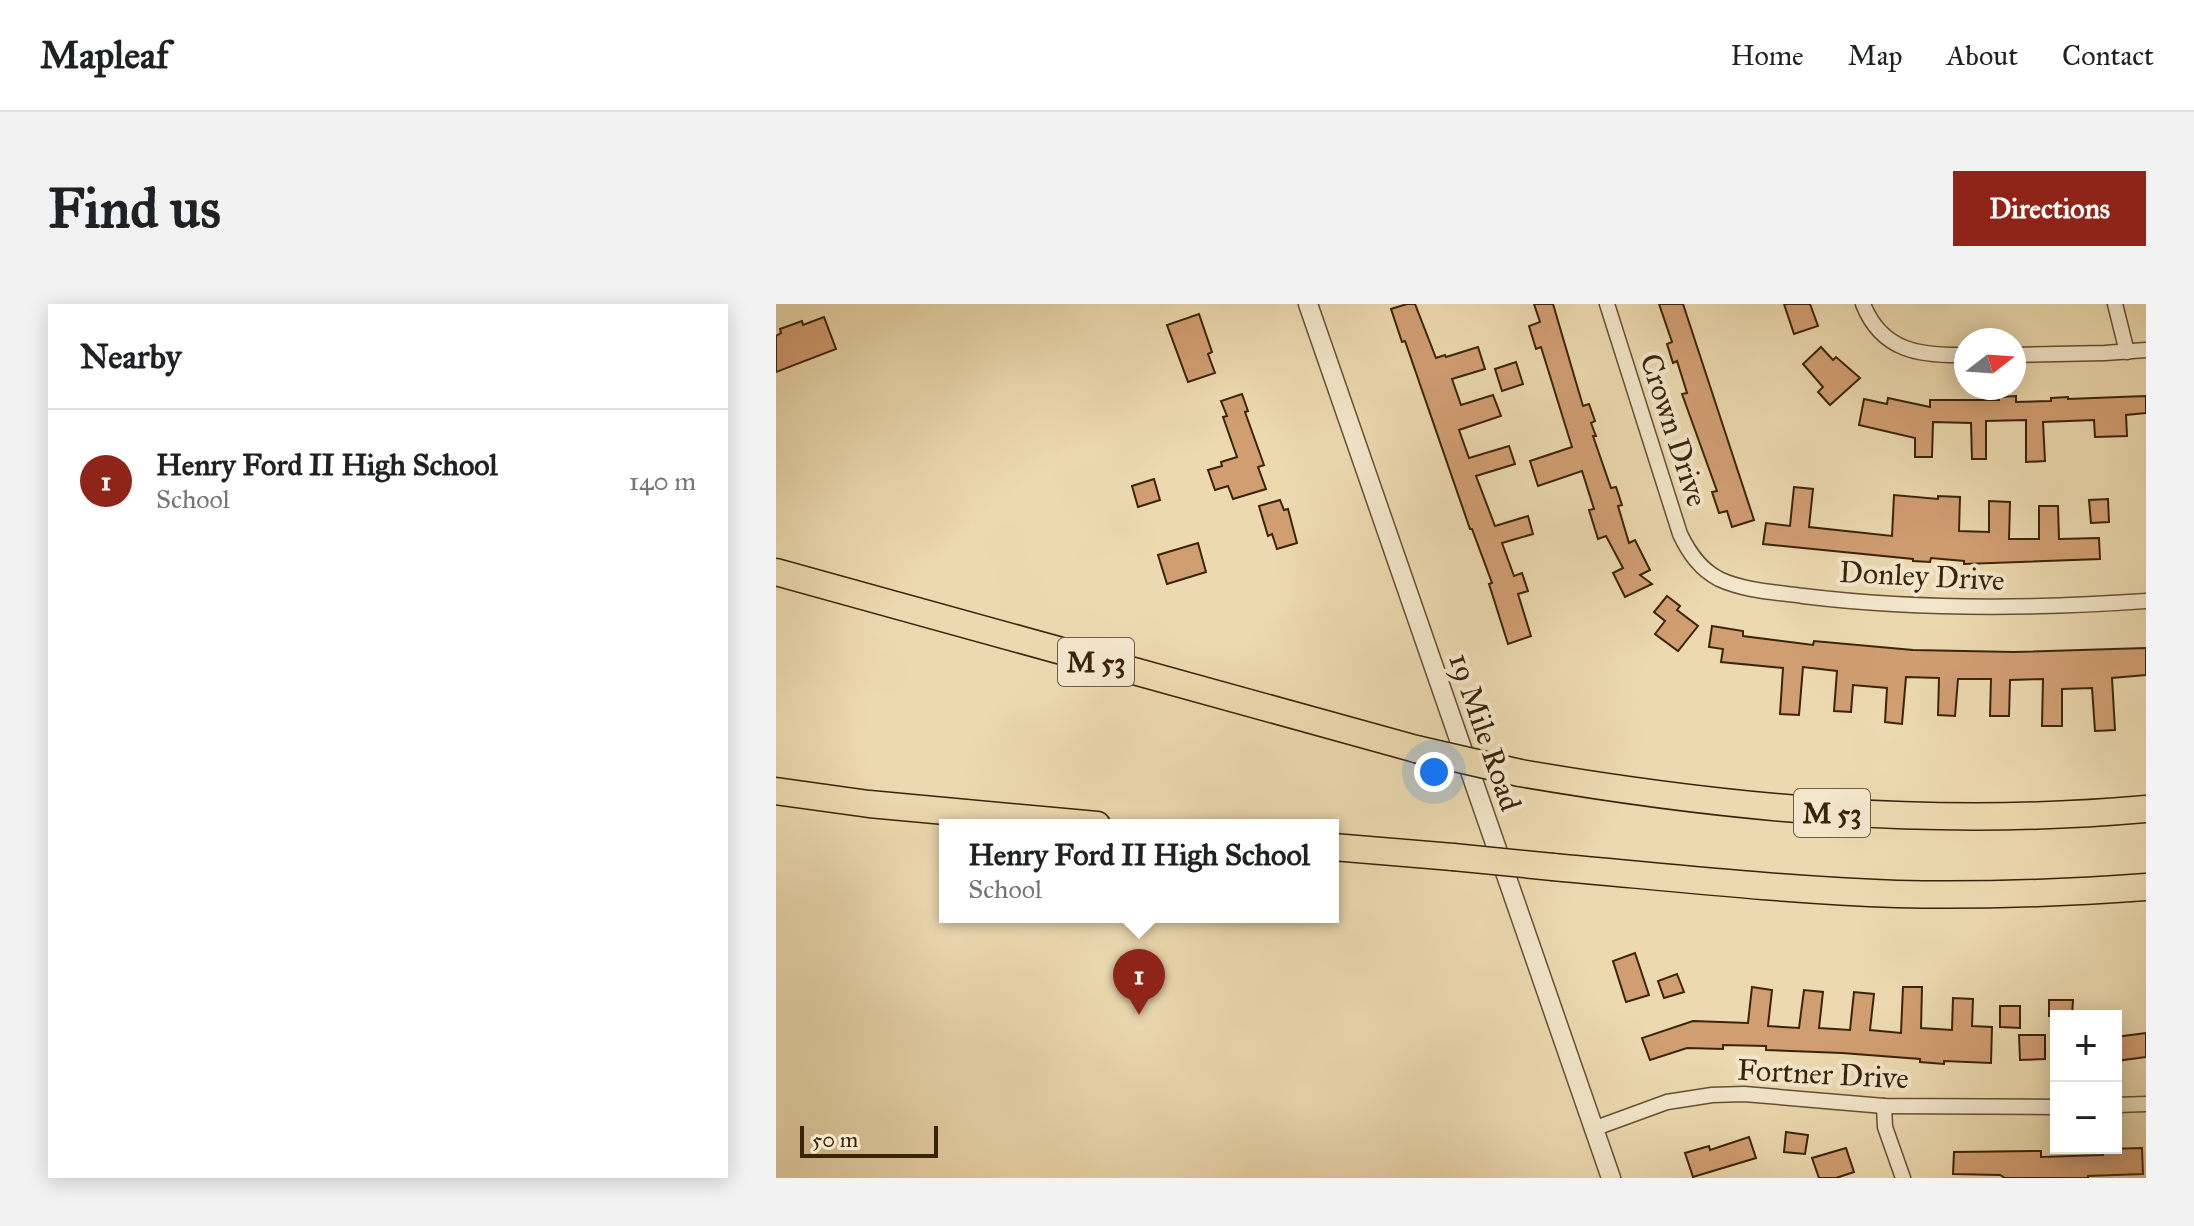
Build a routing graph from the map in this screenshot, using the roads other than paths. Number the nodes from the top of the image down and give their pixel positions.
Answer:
1 (1308, 304) edge
2 (1607, 304) edge
3 (1863, 304) edge
4 (2115, 304) edge
5 (2146, 350) edge
6 (2127, 352) junction
7 (1954, 355) edge
8 (2026, 355) edge
9 (1701, 567) joint
10 (776, 572) edge
11 (2146, 601) edge
12 (776, 791) edge
13 (2146, 809) edge
14 (1032, 819) edge
15 (1339, 848) edge
16 (2146, 887) edge
17 (2146, 1104) edge
18 (2122, 1105) edge
19 (1884, 1106) junction
20 (2050, 1107) edge
21 (1593, 1129) junction
22 (1611, 1178) edge
23 (1903, 1178) edge

1 - 21 street, 19 Mile Road
2 - 9 street, Crown Drive
3 - 7 street
4 - 6 street
5 - 6 street
6 - 8 street
9 - 11 street, Donley Drive
10 - 13 highway, M 53, bridge
12 - 14 highway
15 - 16 highway, bridge
17 - 18 street
19 - 20 street, Fortner Drive
19 - 21 street, Fortner Drive
19 - 23 street
21 - 22 street, 19 Mile Road

